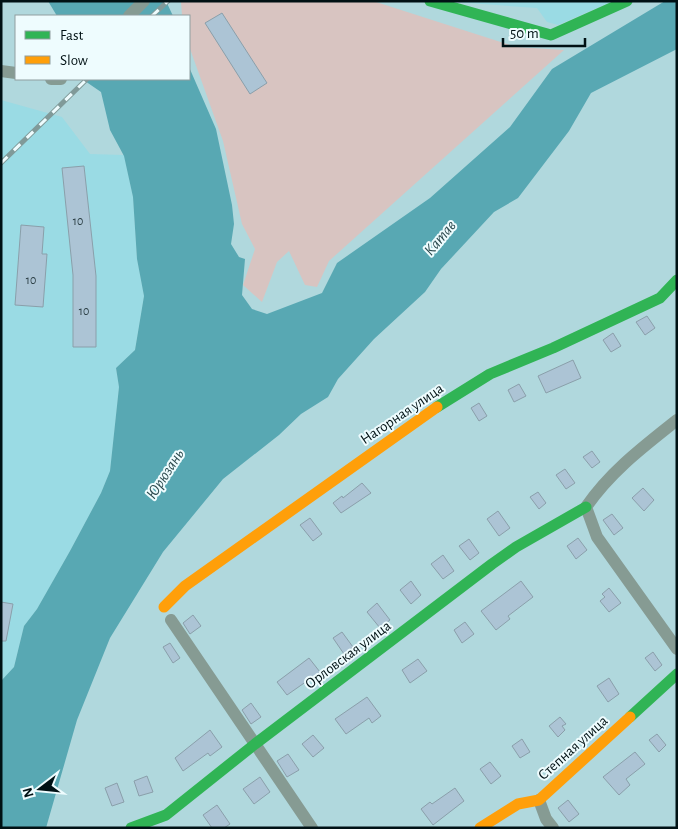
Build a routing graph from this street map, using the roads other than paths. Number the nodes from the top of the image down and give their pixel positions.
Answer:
1 (144, 1) edge
2 (430, 1) edge
3 (627, 1) edge
4 (130, 15) edge
5 (1, 71) edge
6 (15, 73) edge
7 (677, 280) edge
8 (677, 420) edge
9 (586, 507) junction
10 (164, 607) dead end
11 (171, 620) dead end
12 (677, 649) edge
13 (677, 674) edge
14 (255, 744) junction
15 (539, 800) junction
16 (131, 828) edge
17 (312, 828) edge
18 (480, 828) edge
19 (553, 828) edge

1 - 4 street
2 - 3 street
5 - 6 street
7 - 10 street, Нагорная улица
8 - 9 street
9 - 12 street
9 - 14 street, Орловская улица
11 - 14 street
13 - 15 street, Степная улица
14 - 16 street, Орловская улица
14 - 17 street
15 - 18 street, Степная улица
15 - 19 street

